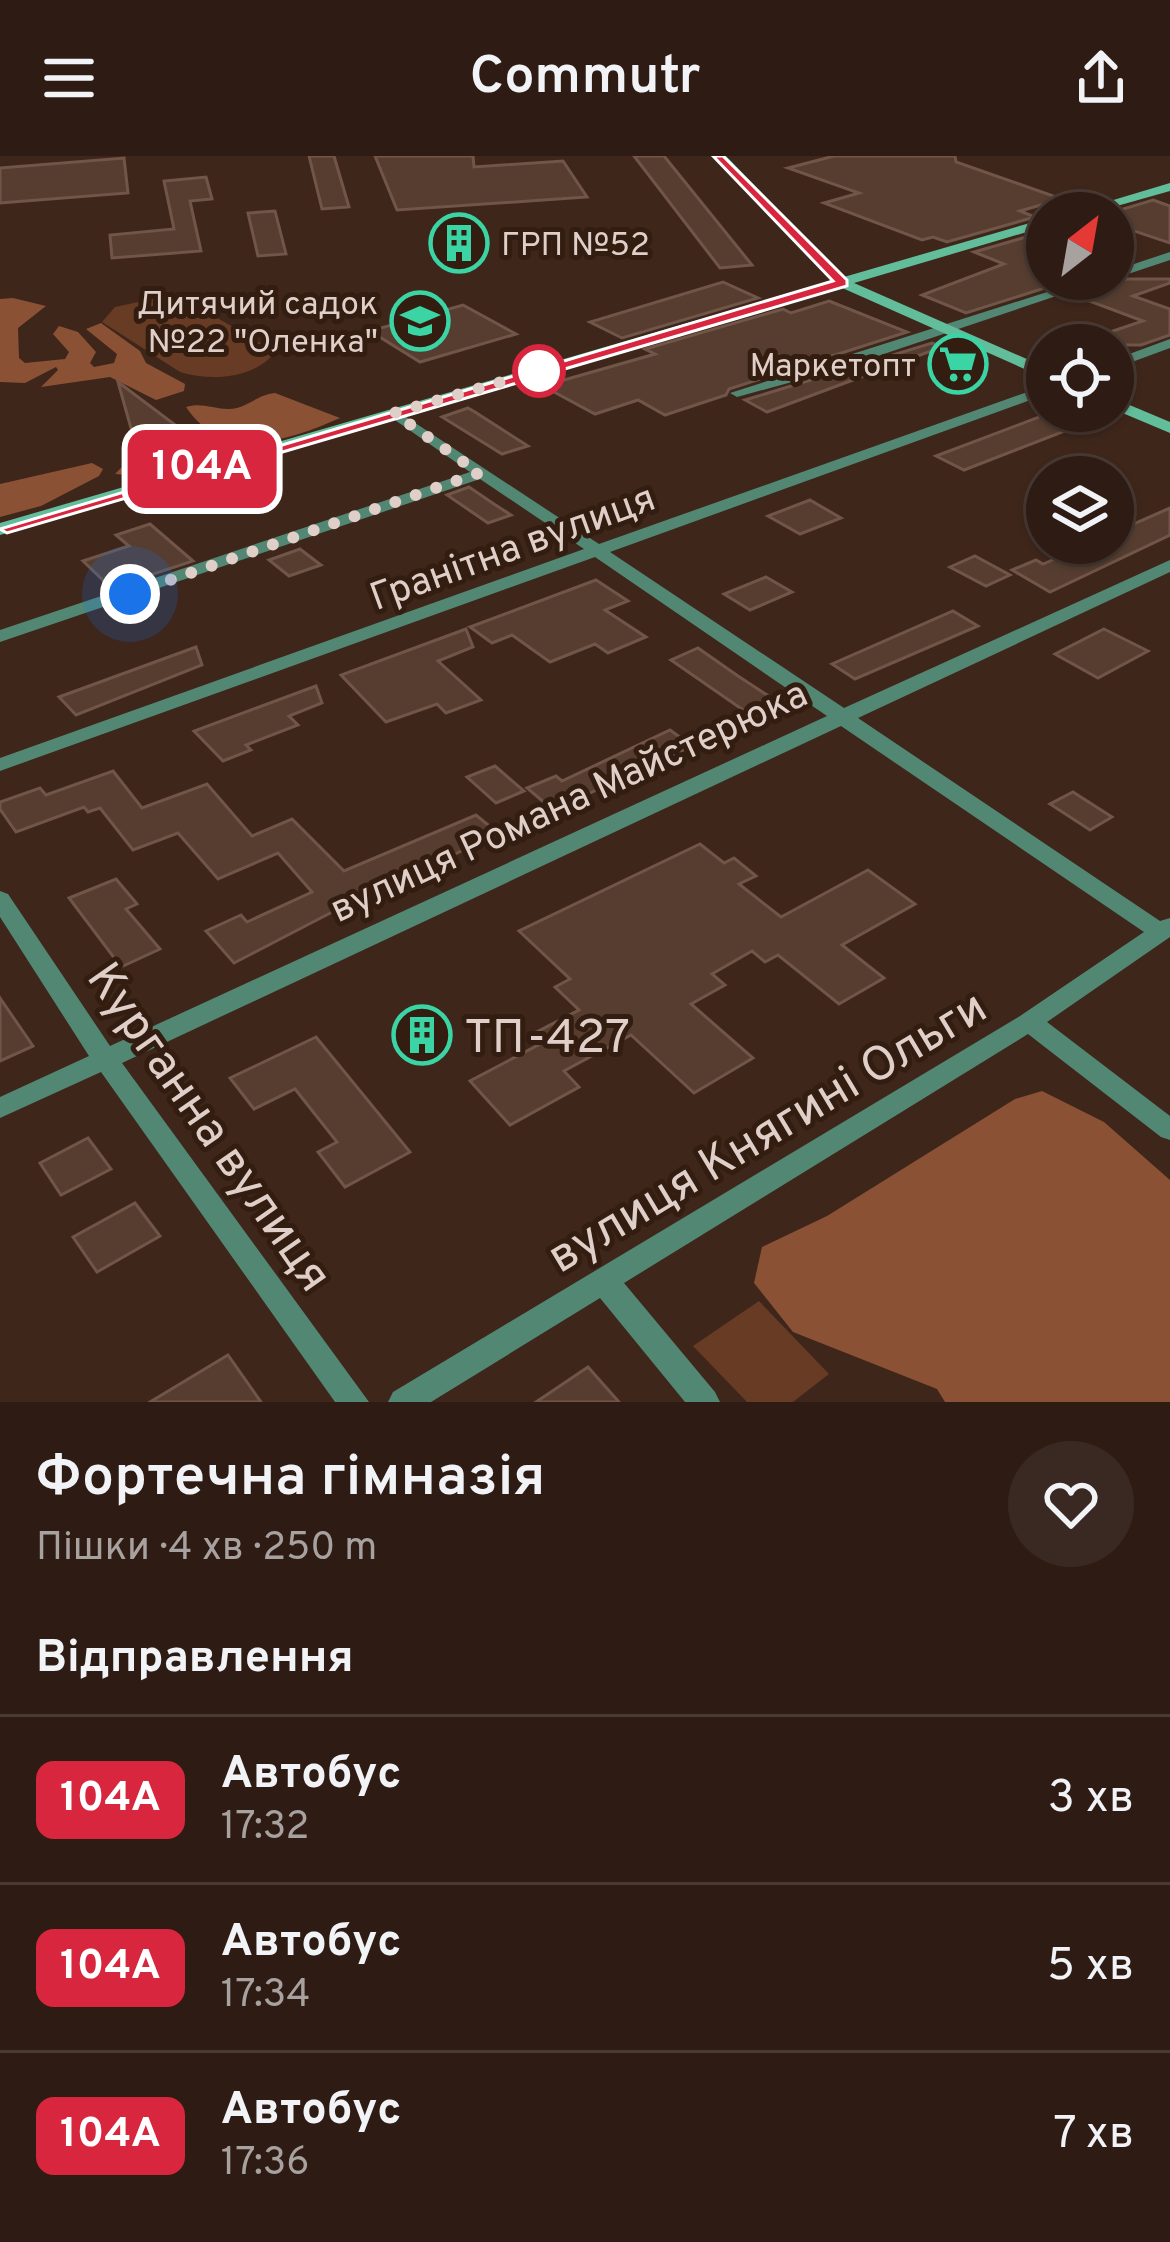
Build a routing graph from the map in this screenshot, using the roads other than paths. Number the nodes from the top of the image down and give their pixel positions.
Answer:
1 (718, 156) edge
2 (1170, 187) edge
3 (1134, 197) edge
4 (1026, 228) edge
5 (1170, 256) edge
6 (1134, 268) edge
7 (842, 283) junction
8 (1038, 300) edge
9 (947, 330) junction
10 (1170, 343) edge
11 (1134, 356) edge
12 (1026, 365) edge
13 (737, 393) dead end
14 (1026, 397) edge
15 (1134, 412) edge
16 (394, 413) junction
17 (1170, 428) edge
18 (479, 473) junction
19 (0, 529) edge
20 (596, 551) junction
21 (1170, 565) edge
22 (0, 636) edge
23 (844, 714) junction
24 (0, 765) edge
25 (0, 899) edge
26 (1165, 929) edge
27 (1029, 1022) junction
28 (105, 1059) junction
29 (0, 1108) edge
30 (1170, 1130) edge
31 (604, 1282) junction
32 (352, 1402) edge
33 (404, 1402) edge
34 (704, 1402) edge

1 - 7 street
2 - 3 street
4 - 7 street
5 - 6 street
7 - 9 street
7 - 16 street
8 - 9 street
9 - 12 street
9 - 13 street
10 - 11 street
14 - 20 street, Гранітна вулиця
15 - 17 street
16 - 18 street
16 - 19 street
18 - 20 street
18 - 22 street
20 - 23 street
20 - 24 street, Гранітна вулиця
21 - 23 street, вулиця Романа Майстерюка
23 - 26 street
23 - 28 street, вулиця Романа Майстерюка
25 - 28 street, Курганна вулиця
26 - 27 street, вулиця Княгині Ольги
27 - 30 street
27 - 31 street, вулиця Княгині Ольги
28 - 29 street, вулиця Романа Майстерюка
28 - 32 street, Курганна вулиця
31 - 33 street, вулиця Княгині Ольги
31 - 34 street

